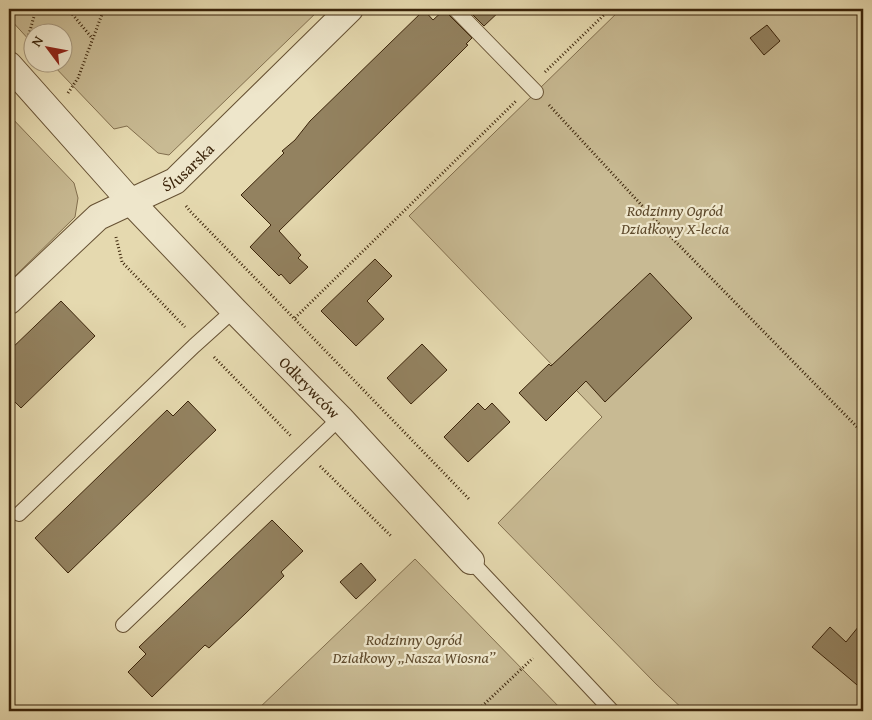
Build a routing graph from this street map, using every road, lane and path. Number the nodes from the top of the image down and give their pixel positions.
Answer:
1 (68, 9) edge
2 (104, 9) edge
3 (350, 9) edge
4 (455, 9) edge
5 (610, 9) edge
6 (93, 38) junction
7 (9, 65) edge
8 (534, 89) junction
9 (51, 111) junction
10 (185, 199) dead end
11 (131, 202) junction
12 (112, 232) dead end
13 (9, 301) edge
14 (234, 310) junction
15 (295, 318) junction
16 (188, 330) dead end
17 (340, 418) junction
18 (863, 433) edge
19 (470, 500) dead end
20 (19, 514) dead end
21 (471, 561) joint
22 (123, 625) dead end
23 (521, 670) dead end
24 (477, 711) edge
25 (612, 711) edge

1 - 6 path
2 - 6 path
3 - 11 street, Ślusarska
4 - 8 lane
5 - 8 path
6 - 9 path
7 - 9 street, Odkrywców
8 - 15 path
8 - 18 path
9 - 11 street, Odkrywców
10 - 15 path
11 - 13 street, Ślusarska
11 - 14 street, Odkrywców
12 - 16 path
14 - 17 street, Odkrywców
14 - 20 lane
15 - 19 path
17 - 21 street, Odkrywców
17 - 22 lane
21 - 25 lane, Odkrywców
23 - 24 path

